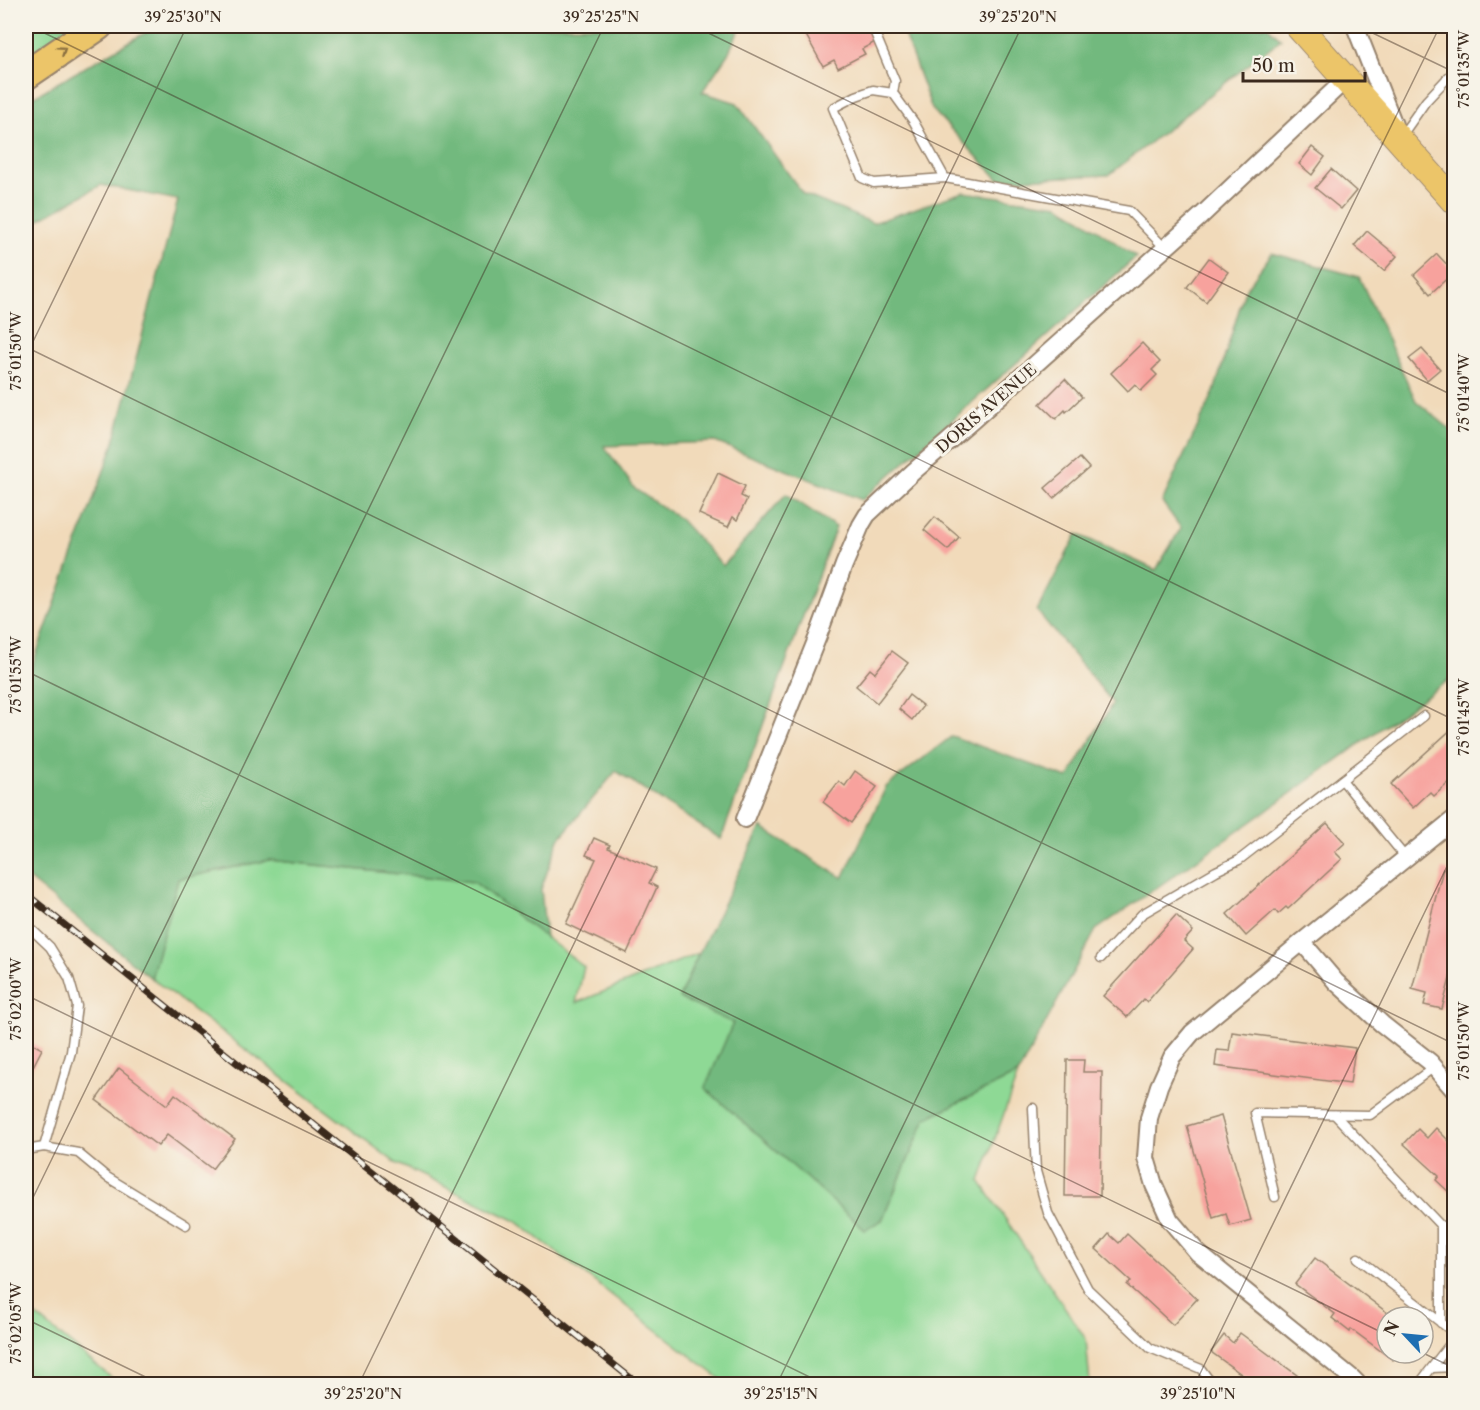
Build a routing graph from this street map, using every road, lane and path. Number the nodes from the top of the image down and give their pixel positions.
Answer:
1 (98, 26) edge
2 (872, 26) edge
3 (1298, 26) edge
4 (1355, 26) edge
5 (1450, 26) edge
6 (1455, 38) edge
7 (1455, 71) edge
8 (26, 75) edge
9 (1346, 79) junction
10 (893, 93) junction
11 (1399, 138) junction
12 (945, 178) junction
13 (1455, 201) edge
14 (1165, 248) junction
15 (1424, 716) dead end
16 (1342, 780) junction
17 (745, 819) dead end
18 (1454, 822) edge
19 (1406, 858) junction
20 (26, 924) edge
21 (1302, 942) junction
22 (1101, 958) dead end
23 (1434, 1067) junction
24 (1455, 1090) edge
25 (1033, 1108) dead end
26 (1335, 1115) junction
27 (44, 1147) junction
28 (26, 1150) edge
29 (1275, 1197) dead end
30 (186, 1225) dead end
31 (1441, 1226) junction
32 (1455, 1229) edge
33 (1358, 1258) dead end
34 (1441, 1323) junction
35 (1455, 1367) edge
36 (1432, 1368) junction
37 (1212, 1384) edge
38 (1358, 1384) edge
39 (1419, 1384) edge

8 -> 1 highway
2 - 10 lane
3 - 9 main road
4 - 11 street
5 - 6 lane
7 - 11 lane
9 - 11 main road
9 - 14 street, DORIS AVENUE
10 - 12 lane
10 - 12 lane
11 - 13 main road
12 - 14 lane
14 - 17 street, DORIS AVENUE
15 - 16 lane
16 - 19 lane
16 - 22 lane
18 - 19 street
19 - 21 street
20 - 27 lane
21 - 23 street
21 - 38 street
23 - 24 street
23 - 26 lane
25 - 37 lane
26 - 29 lane
26 - 31 lane
27 - 28 lane
27 - 30 lane
31 - 32 lane
31 - 34 lane
33 - 34 lane
34 - 36 lane
35 - 36 lane
36 - 39 lane

